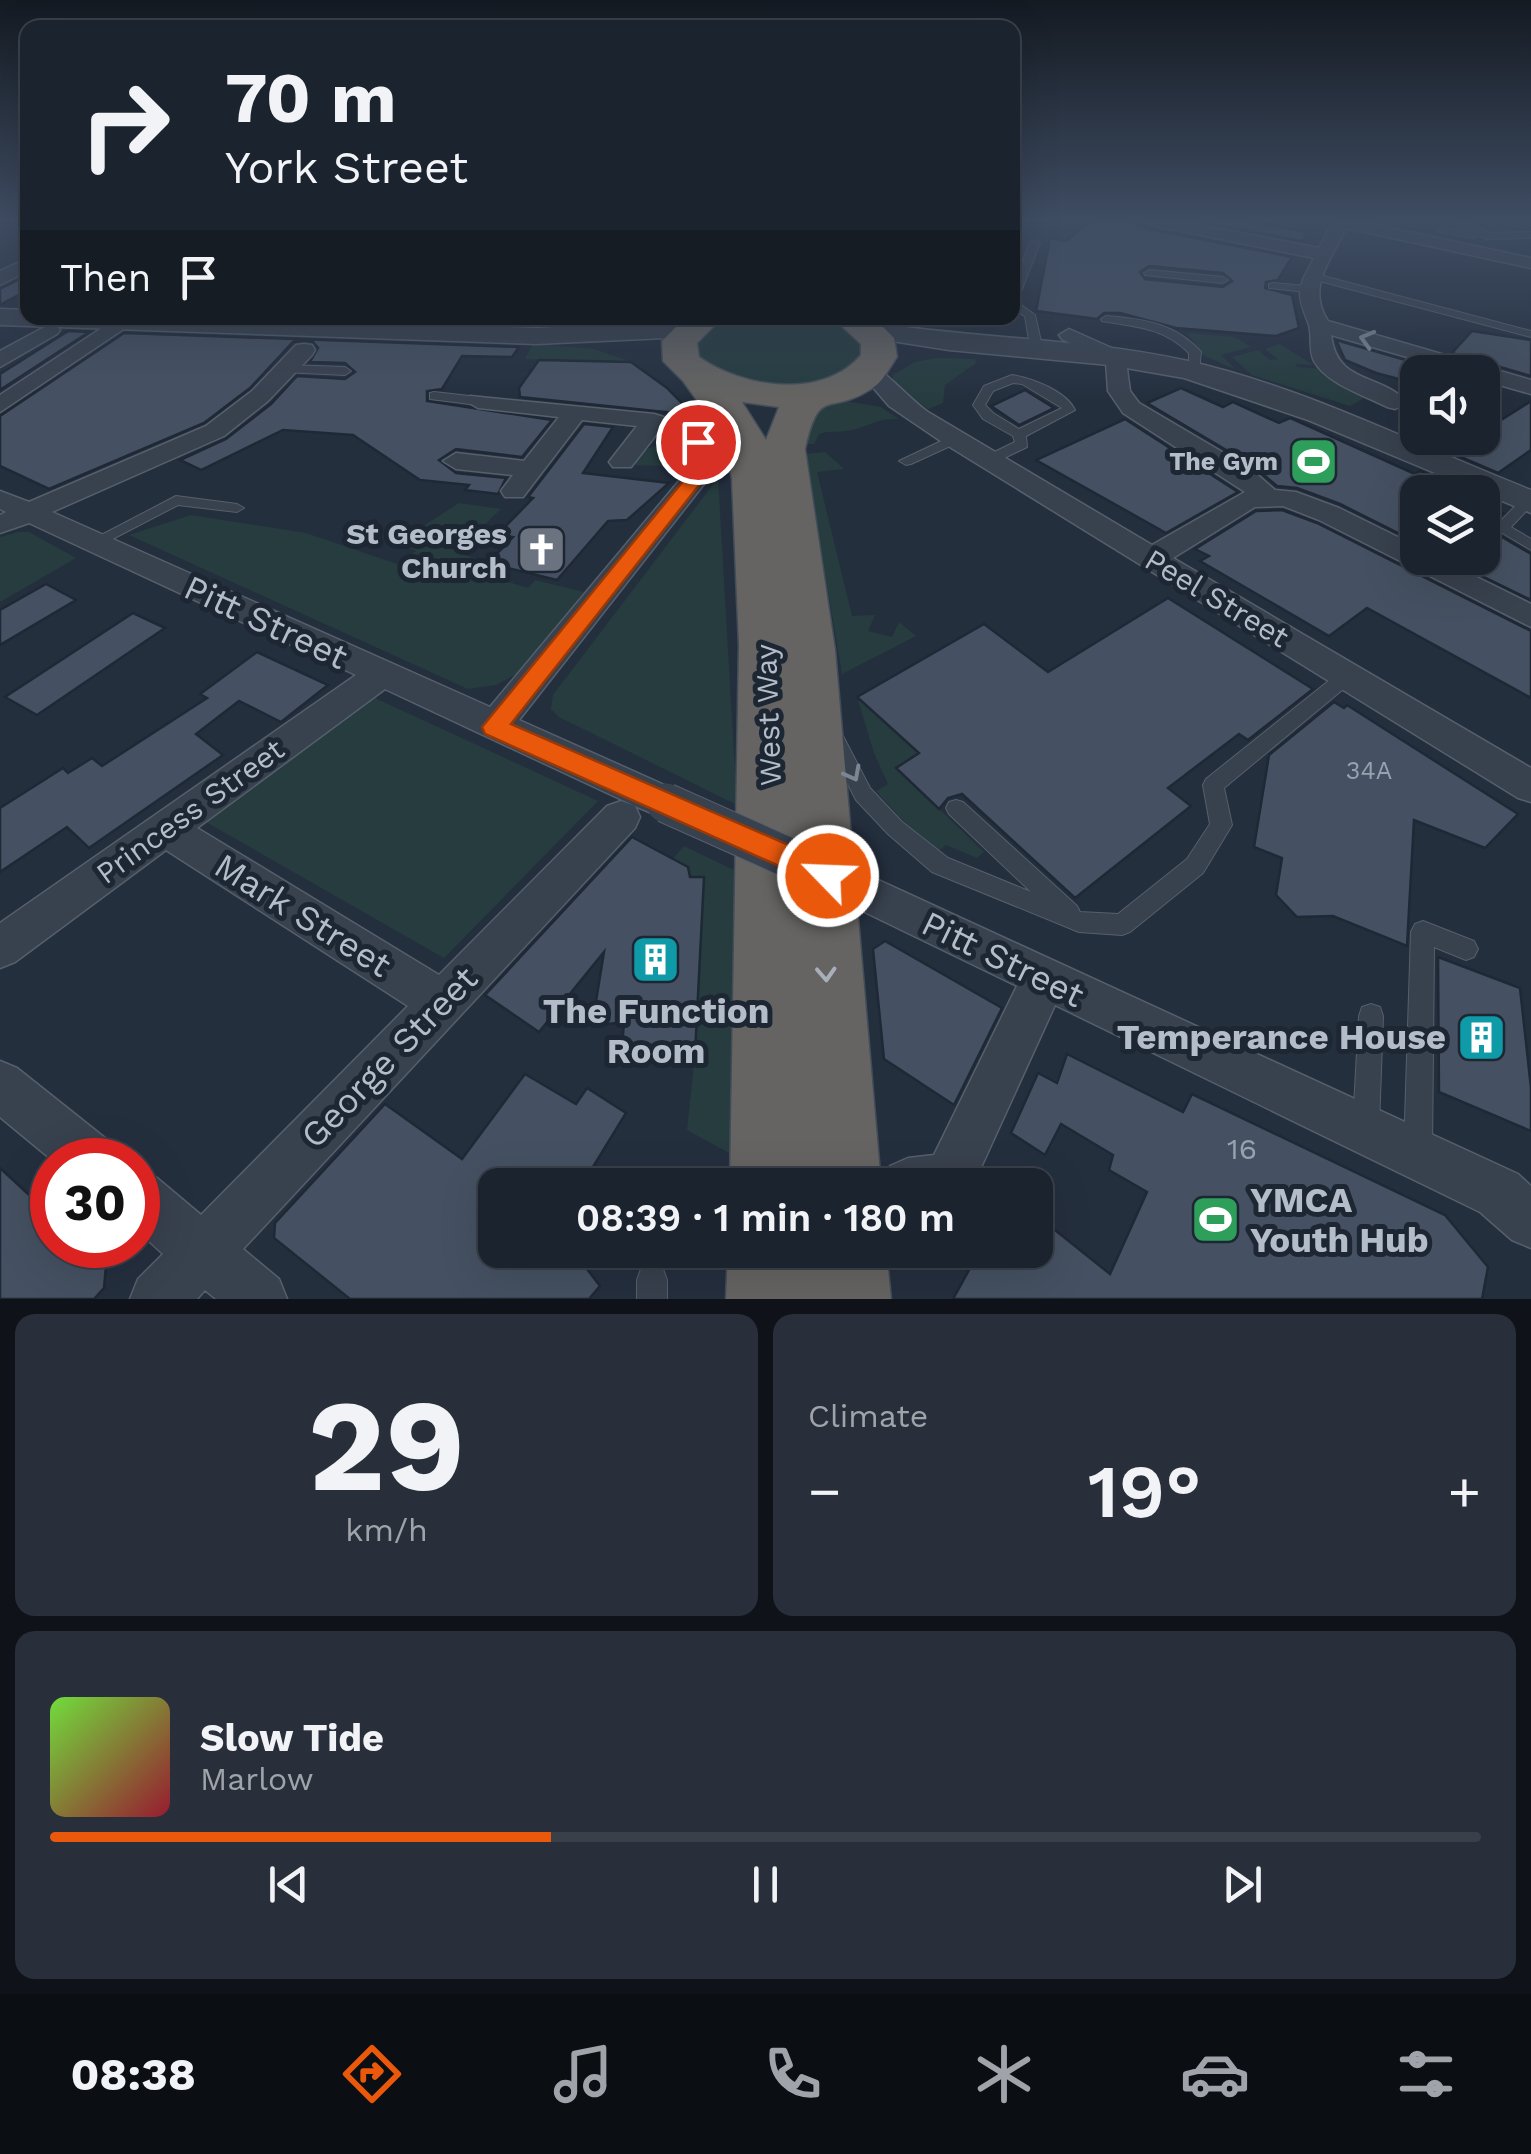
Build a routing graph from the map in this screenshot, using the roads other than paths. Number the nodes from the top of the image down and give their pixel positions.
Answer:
1 (1310, 282) junction
2 (1396, 284) dead end
3 (1273, 286) dead end
4 (1389, 295) junction
5 (1404, 299) junction
6 (1020, 308) edge
7 (1394, 310) dead end
8 (1106, 319) dead end
9 (21, 325) edge
10 (120, 325) edge
11 (205, 325) edge
12 (395, 325) edge
13 (455, 325) edge
14 (1320, 325) junction
15 (565, 327) edge
16 (1531, 334) edge
17 (866, 338) edge
18 (309, 341) edge
19 (1037, 346) junction
20 (696, 355) edge
21 (1421, 355) edge
22 (1109, 359) junction
23 (0, 360) edge
24 (345, 371) dead end
25 (1193, 372) junction
26 (1500, 378) edge
27 (1531, 387) edge
28 (814, 394) junction
29 (434, 396) dead end
30 (478, 401) joint
31 (1395, 402) joint
32 (1400, 404) edge
33 (0, 405) edge
34 (904, 408) junction
35 (574, 414) junction
36 (654, 422) junction
37 (1020, 434) junction
38 (954, 439) junction
39 (989, 460) junction
40 (456, 461) dead end
41 (906, 461) dead end
42 (622, 462) dead end
43 (1266, 496) junction
44 (1530, 501) edge
45 (236, 508) dead end
46 (10, 512) edge
47 (96, 542) junction
48 (1531, 545) edge
49 (1152, 558) junction
50 (1531, 616) edge
51 (807, 650) junction
52 (380, 675) junction
53 (1348, 676) junction
54 (494, 727) junction
55 (1531, 787) edge
56 (956, 808) dead end
57 (620, 816) dead end
58 (165, 829) junction
59 (1079, 922) junction
60 (0, 948) edge
61 (1466, 949) dead end
62 (1044, 978) junction
63 (442, 1002) junction
64 (1371, 1016) dead end
65 (0, 1085) edge
66 (1366, 1131) junction
67 (65, 1138) edge
68 (1418, 1156) junction
69 (774, 1168) edge
70 (836, 1168) edge
71 (954, 1168) edge
72 (160, 1215) edge
73 (1531, 1220) edge
74 (203, 1251) junction
75 (774, 1268) edge
76 (841, 1268) edge
77 (158, 1299) edge
78 (259, 1299) edge
79 (774, 1299) edge
80 (843, 1299) edge

1 - 3 lane
1 - 4 lane
1 - 14 street
2 - 4 lane
4 - 5 lane
5 - 7 lane
5 - 16 lane
6 - 19 lane
8 - 25 lane
9 - 23 street
10 - 33 street
11 - 18 street
12 - 18 street
13 - 15 street
21 -> 14 street
14 - 31 street
15 - 20 street
15 - 20 street
17 - 19 street
17 - 22 street
17 - 28 highway
17 - 34 street, Peel Street
18 - 24 lane
18 - 46 street
19 - 22 street
19 - 22 street
20 - 28 highway
20 - 36 street
20 - 54 street
20 - 69 highway, West Way
22 - 25 street
22 - 43 street
25 - 44 street
26 - 27 street
28 - 34 street, Peel Street
28 - 51 highway, West Way
29 - 30 lane
30 - 35 street
31 - 32 lane
34 - 38 street, Peel Street
35 - 36 street
35 - 40 street
36 - 42 street
37 - 37 lane
37 - 39 lane
38 - 39 street, Peel Street
38 - 41 lane
39 - 49 street, Peel Street
43 - 49 street
43 - 50 street
44 - 48 lane
45 - 47 lane
46 - 47 street, Pitt Street
47 - 52 street, Pitt Street
49 - 53 street, Peel Street
51 -> 59 lane
51 -> 70 highway, West Way
52 - 54 street, Pitt Street
52 - 58 street, Princess Street
53 - 55 street, Peel Street
53 - 59 lane
54 - 62 street, Pitt Street, bridge
56 - 59 lane
57 - 63 street, George Street
58 - 60 street, Princess Street
58 - 63 street, Mark Street
61 - 68 lane
62 - 66 street, Pitt Street
62 - 71 street
63 - 74 street, George Street
64 - 66 lane
65 - 67 street
66 - 68 street, Pitt Street
68 - 73 street, Pitt Street
72 - 74 street
74 - 77 street, George Street
74 - 78 street
75 - 79 highway
76 - 80 highway

